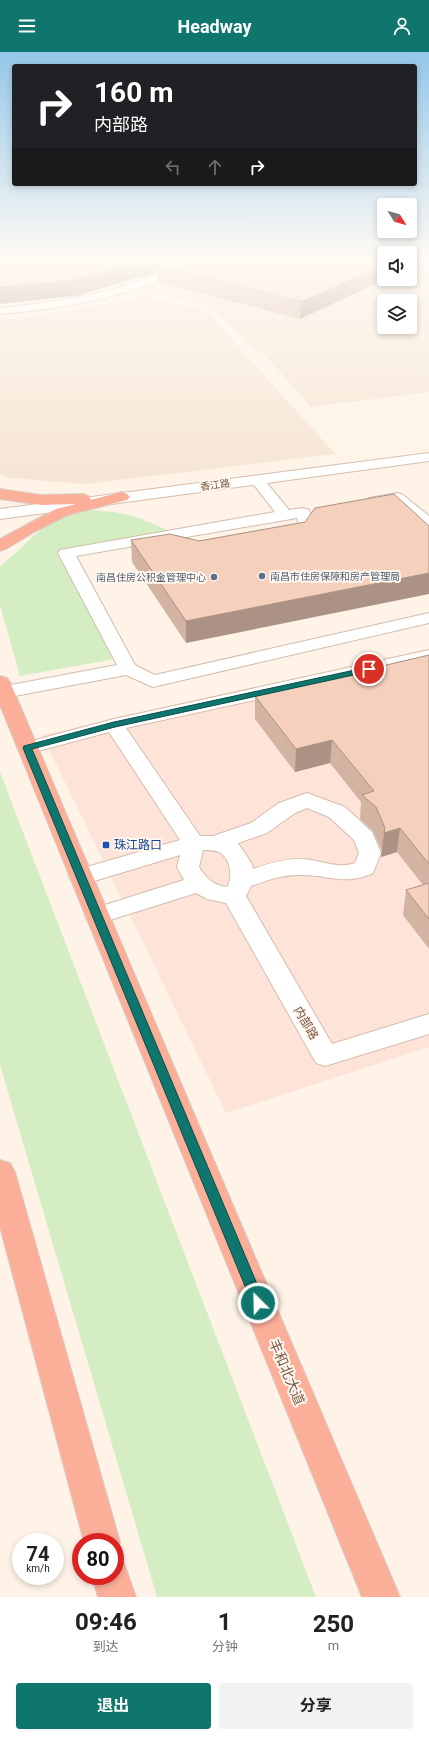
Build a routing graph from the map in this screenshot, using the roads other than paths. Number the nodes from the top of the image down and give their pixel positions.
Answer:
1 (429, 457) edge
2 (257, 480) junction
3 (0, 494) edge
4 (122, 498) junction
5 (295, 498) junction
6 (358, 504) edge
7 (0, 514) edge
8 (285, 515) junction
9 (429, 524) edge
10 (155, 538) junction
11 (275, 542) edge
12 (0, 546) edge
13 (177, 550) edge
14 (429, 618) edge
15 (429, 656) edge
16 (126, 665) junction
17 (2, 686) edge
18 (114, 725) junction
19 (27, 748) junction
20 (204, 843) junction
21 (81, 877) junction
22 (198, 884) junction
23 (238, 888) junction
24 (97, 916) junction
25 (429, 1024) edge
26 (0, 1172) edge
27 (100, 1533) edge
28 (114, 1585) edge
29 (117, 1597) edge
30 (381, 1597) edge

1 - 5 street, 香江路
2 - 4 street, 香江路
2 - 5 street, 香江路
2 - 8 street
3 - 4 highway
4 - 7 street, 香江路
4 - 12 highway
5 - 8 street
5 - 11 street
6 - 9 street
8 - 10 street
10 - 13 street
10 - 16 street
14 - 16 street
15 - 18 street
16 - 17 street
17 - 19 highway, 丰和北大道
18 - 19 street
18 - 20 street
19 - 21 highway, 丰和北大道
20 - 21 street
20 - 22 street
20 - 23 street
20 - 23 street
21 - 24 highway, 丰和北大道
22 - 23 street
22 - 24 street
23 - 25 street, 内部路
24 - 30 highway, 丰和北大道
26 - 27 highway
28 - 29 highway

